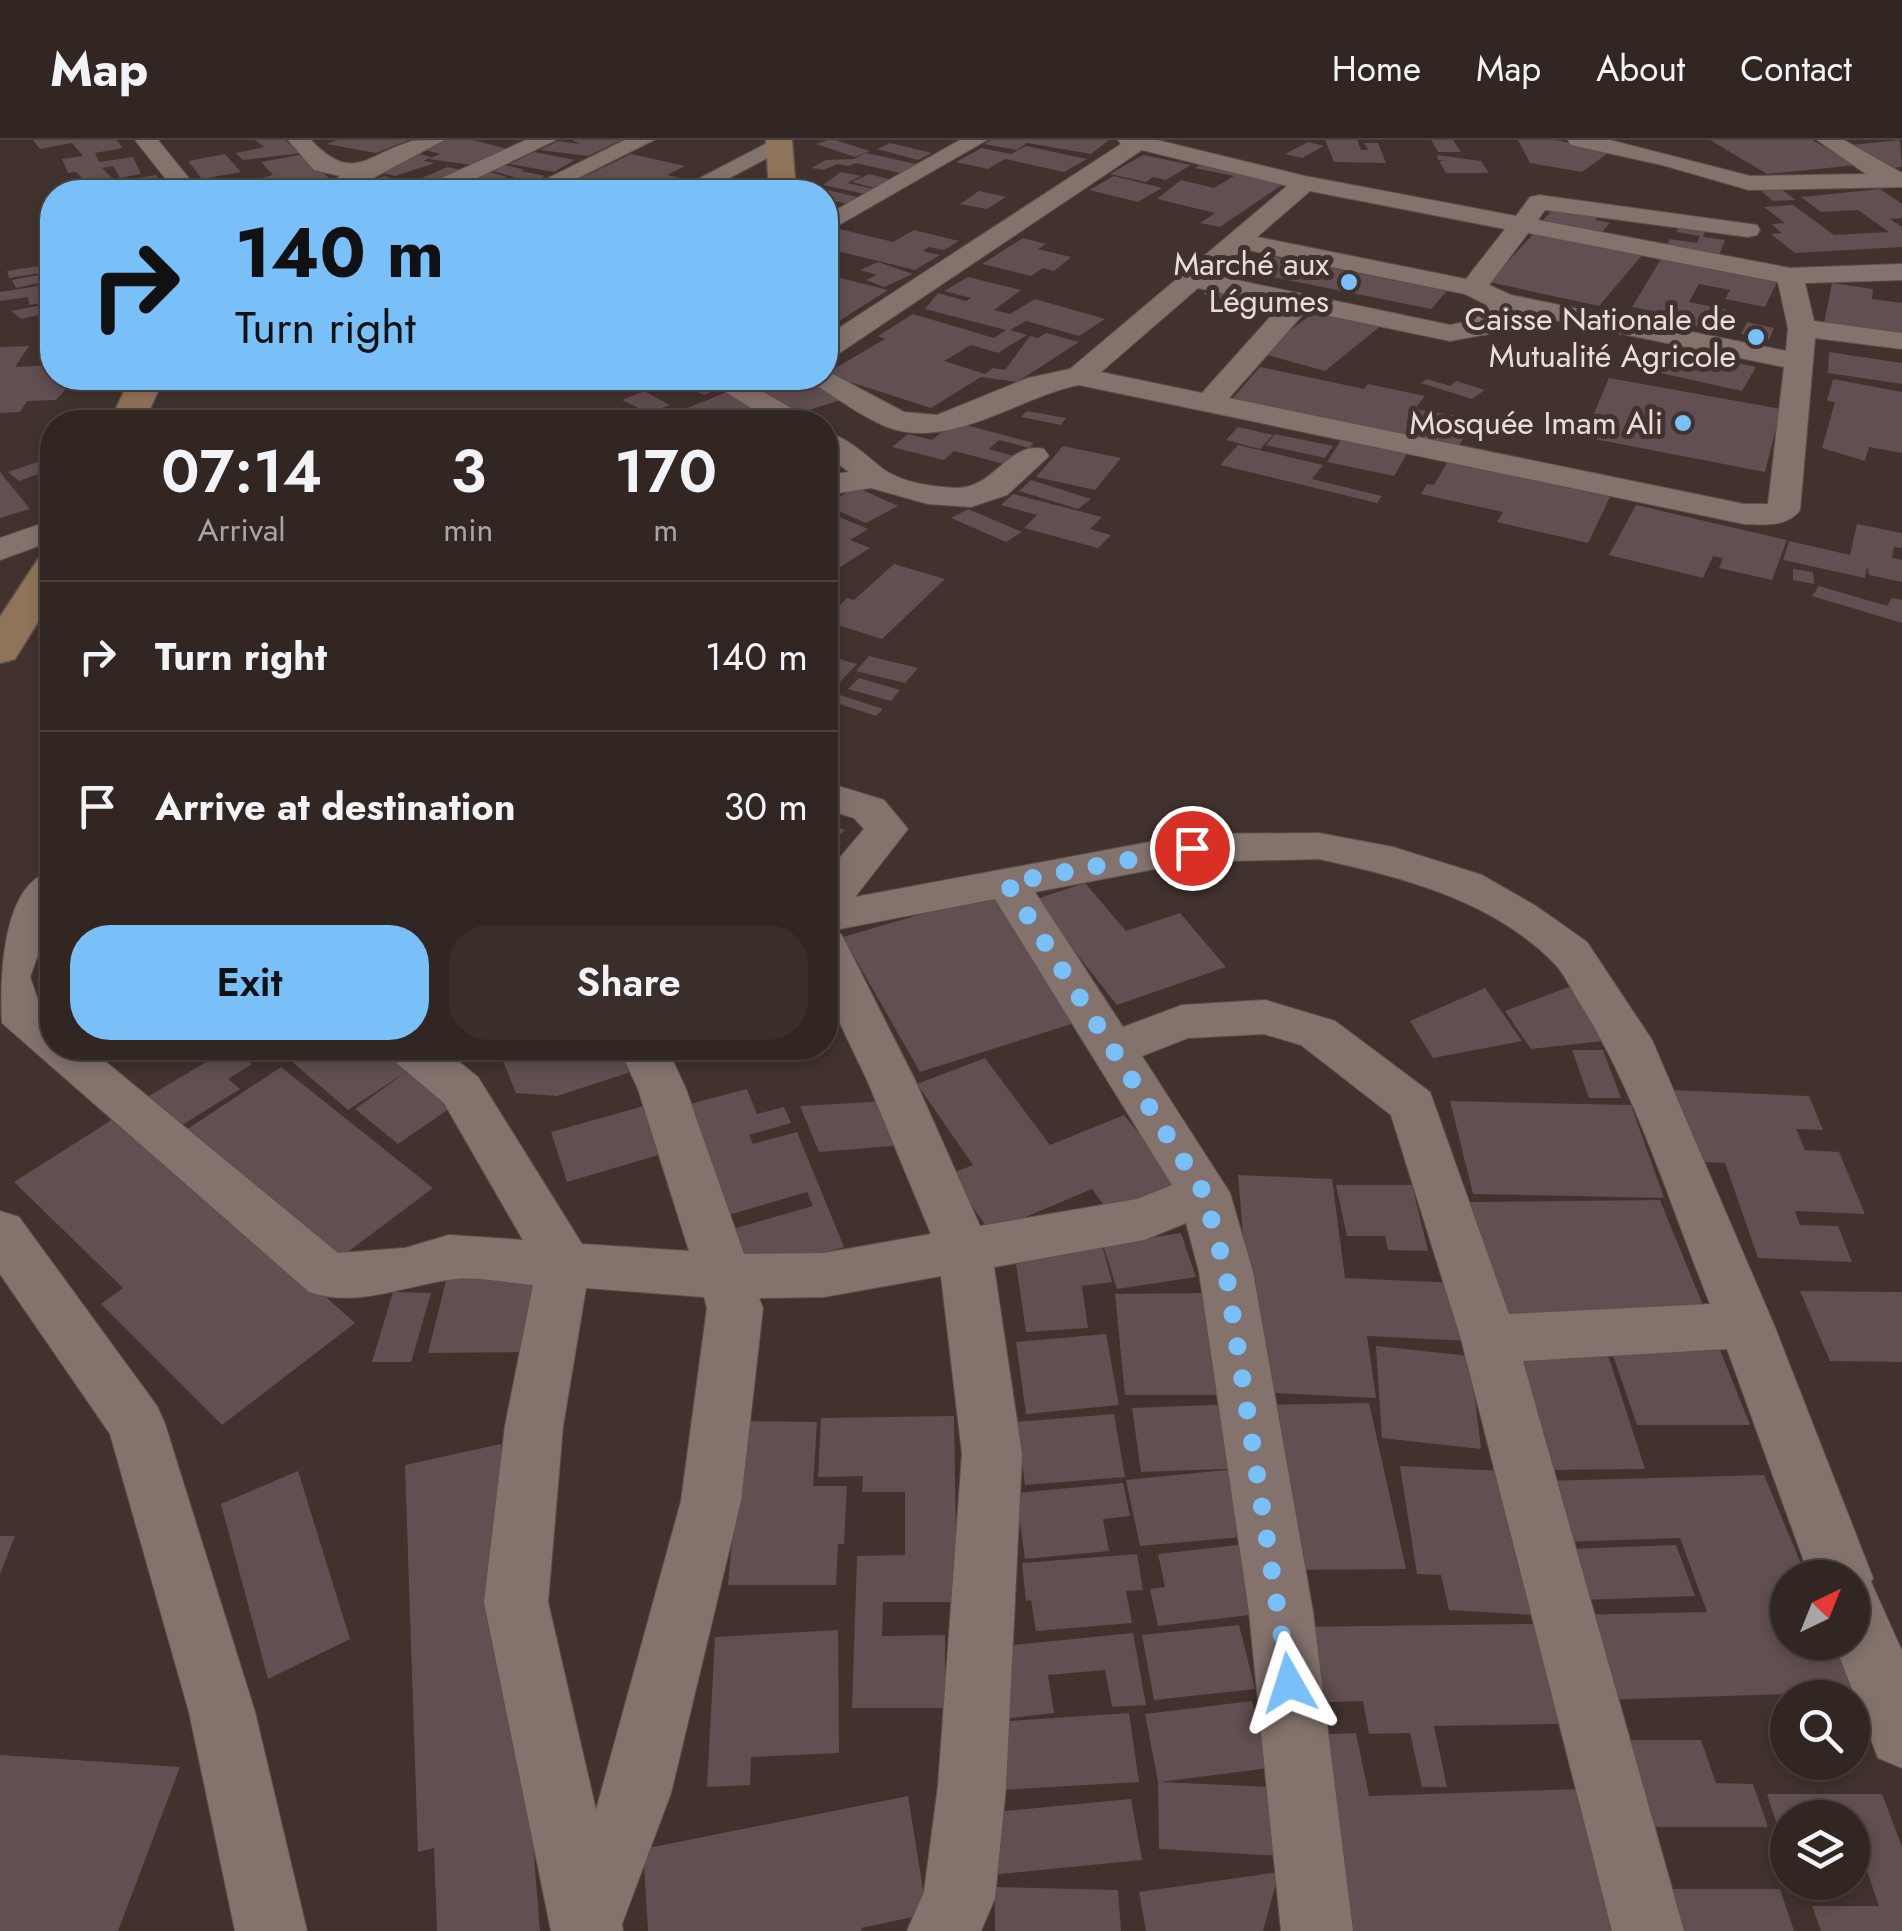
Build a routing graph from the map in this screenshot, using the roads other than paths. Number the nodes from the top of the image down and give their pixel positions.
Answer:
1 (146, 140) edge
2 (433, 140) edge
3 (546, 140) edge
4 (643, 140) edge
5 (976, 140) edge
6 (1579, 140) edge
7 (1691, 140) edge
8 (1828, 140) edge
9 (1136, 141) edge
10 (317, 142) edge
11 (779, 143) edge
12 (360, 173) junction
13 (184, 180) edge
14 (350, 180) edge
15 (391, 180) edge
16 (457, 180) edge
17 (558, 180) edge
18 (708, 180) edge
19 (782, 180) edge
20 (1897, 180) edge
21 (1304, 183) junction
22 (1749, 183) junction
23 (838, 219) edge
24 (1669, 220) junction
25 (1521, 226) junction
26 (1748, 230) junction
27 (1234, 240) junction
28 (1659, 254) junction
29 (1751, 268) junction
30 (1902, 272) edge
31 (1790, 276) junction
32 (1194, 279) junction
33 (1473, 288) junction
34 (1300, 301) junction
35 (1503, 302) junction
36 (1612, 325) junction
37 (1802, 328) junction
38 (1902, 340) edge
39 (838, 341) edge
40 (1800, 362) junction
41 (1079, 376) junction
42 (838, 386) edge
43 (740, 390) edge
44 (1209, 403) junction
45 (774, 410) edge
46 (838, 450) edge
47 (1033, 456) dead end
48 (875, 478) junction
49 (838, 483) edge
50 (40, 535) edge
51 (0, 550) edge
52 (40, 586) edge
53 (0, 650) edge
54 (838, 799) edge
55 (1007, 883) junction
56 (838, 888) edge
57 (40, 899) edge
58 (838, 915) edge
59 (838, 972) edge
60 (40, 1031) edge
61 (1111, 1050) junction
62 (73, 1060) edge
63 (425, 1060) edge
64 (649, 1060) edge
65 (1204, 1193) junction
66 (0, 1232) edge
67 (965, 1252) junction
68 (564, 1262) junction
69 (727, 1276) junction
70 (1746, 1325) junction
71 (1490, 1339) junction
72 (1835, 1560) edge
73 (1870, 1651) edge
74 (1902, 1734) edge
75 (586, 1928) edge
76 (271, 1931) edge
77 (943, 1931) edge
78 (1316, 1931) edge
79 (1648, 1931) edge

1 - 13 street
2 - 12 street
3 - 16 street
4 - 17 street
5 - 23 street
6 - 22 street
7 - 22 street
8 - 20 street
9 - 21 street
9 - 39 street
10 - 12 street
11 - 18 street
11 - 19 main road
12 - 14 street
12 - 15 street
20 - 22 street
21 - 25 street
21 - 27 street
22 - 26 street
24 - 25 street
24 - 26 street
24 - 28 street
25 - 28 street
25 - 33 street
26 - 29 street
27 - 32 street
27 - 33 street
28 - 29 street
28 - 36 street
29 - 31 street
30 - 31 street
31 - 37 street
32 - 34 street
32 - 41 street
33 - 35 street
34 - 35 street
34 - 44 street
35 - 36 street
36 - 40 street
37 - 38 street
37 - 40 street
40 - 44 street
41 - 42 street
41 - 44 street
43 - 45 street
46 - 48 street
47 - 48 street
48 - 49 street
50 - 51 street
52 - 53 main road
54 - 56 street
55 - 58 street
55 - 61 street
55 - 70 street
57 - 60 street
59 - 67 street
61 - 65 street
61 - 71 street
62 - 68 street
63 - 68 street
64 - 69 street
65 - 67 street
65 - 78 street
66 - 76 street
67 - 69 street
67 - 77 street
68 - 69 street
68 - 75 street
69 - 75 street
70 - 71 street
70 - 72 street
71 - 79 street
73 - 74 street

